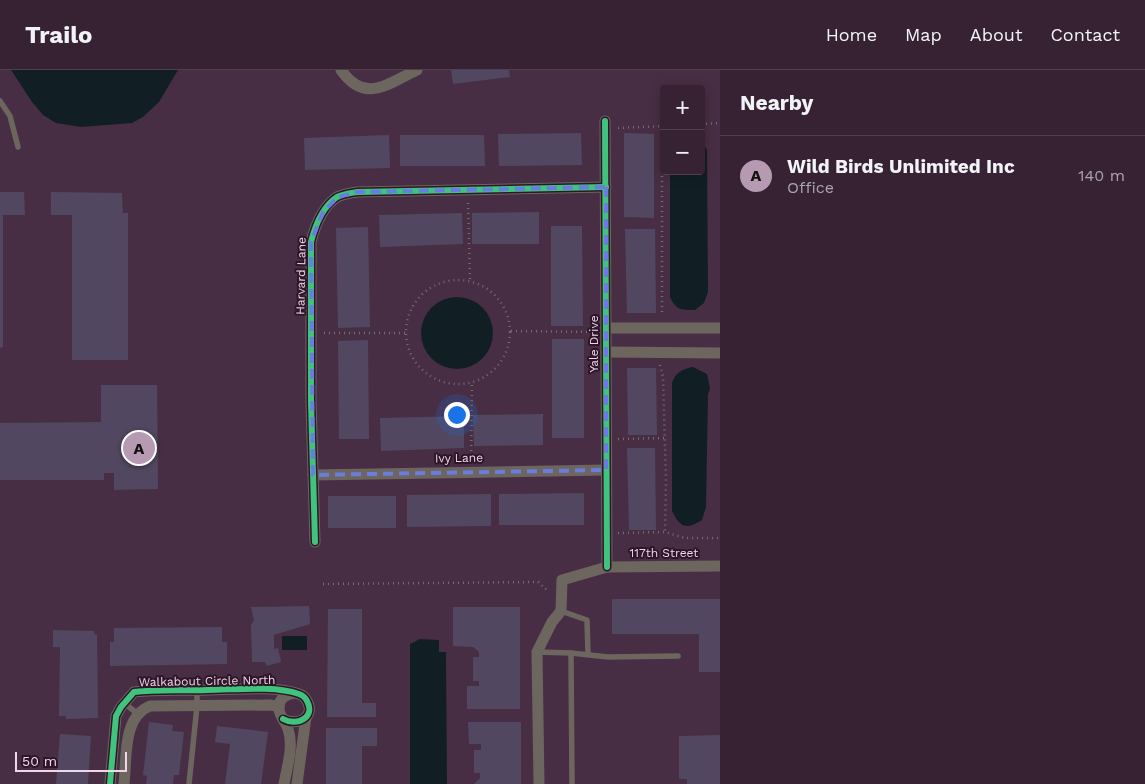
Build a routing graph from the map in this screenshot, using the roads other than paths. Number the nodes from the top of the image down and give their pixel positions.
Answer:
1 (341, 70) edge
2 (417, 70) edge
3 (0, 101) edge
4 (610, 124) road end
5 (18, 147) dead end
6 (606, 187) junction
7 (720, 328) edge
8 (601, 330) junction
9 (606, 352) junction
10 (720, 353) edge
11 (606, 470) junction
12 (313, 475) junction
13 (315, 542) dead end
14 (720, 566) edge
15 (608, 567) junction
16 (561, 611) junction
17 (537, 652) junction
18 (571, 653) junction
19 (588, 654) junction
20 (678, 656) dead end
21 (197, 690) junction
22 (295, 693) junction
23 (124, 703) junction
24 (197, 706) junction
25 (279, 707) junction
26 (138, 714) junction
27 (306, 717) junction
28 (283, 718) junction
29 (110, 784) edge
30 (124, 784) edge
31 (189, 784) edge
32 (284, 784) edge
33 (297, 784) edge
34 (539, 784) edge
35 (572, 784) edge

1 - 2 street
3 - 5 lane
4 - 6 street, Yale Drive
6 - 8 street, Yale Drive
6 - 12 street, Harvard Lane
7 - 8 street
8 - 9 street, Yale Drive
9 - 10 street
9 - 11 street, Yale Drive
11 - 12 street, Ivy Lane
11 - 15 street, Yale Drive
12 - 13 street, Harvard Lane
14 - 15 street, 117th Street
15 - 16 street
16 - 17 street
16 - 19 lane
17 - 18 lane
17 - 34 street
18 - 19 lane
18 - 35 lane
19 - 20 lane
21 - 22 street, Walkabout Circle North
21 - 23 street, Walkabout Circle North
21 - 24 lane
22 - 25 street
22 - 27 street
23 - 26 lane
23 - 29 street
24 - 25 street, Walkabout Circle North
24 - 26 street, Walkabout Circle North
24 - 31 lane
25 - 28 street
26 - 30 street
27 - 28 street
27 - 33 street
28 - 32 street

